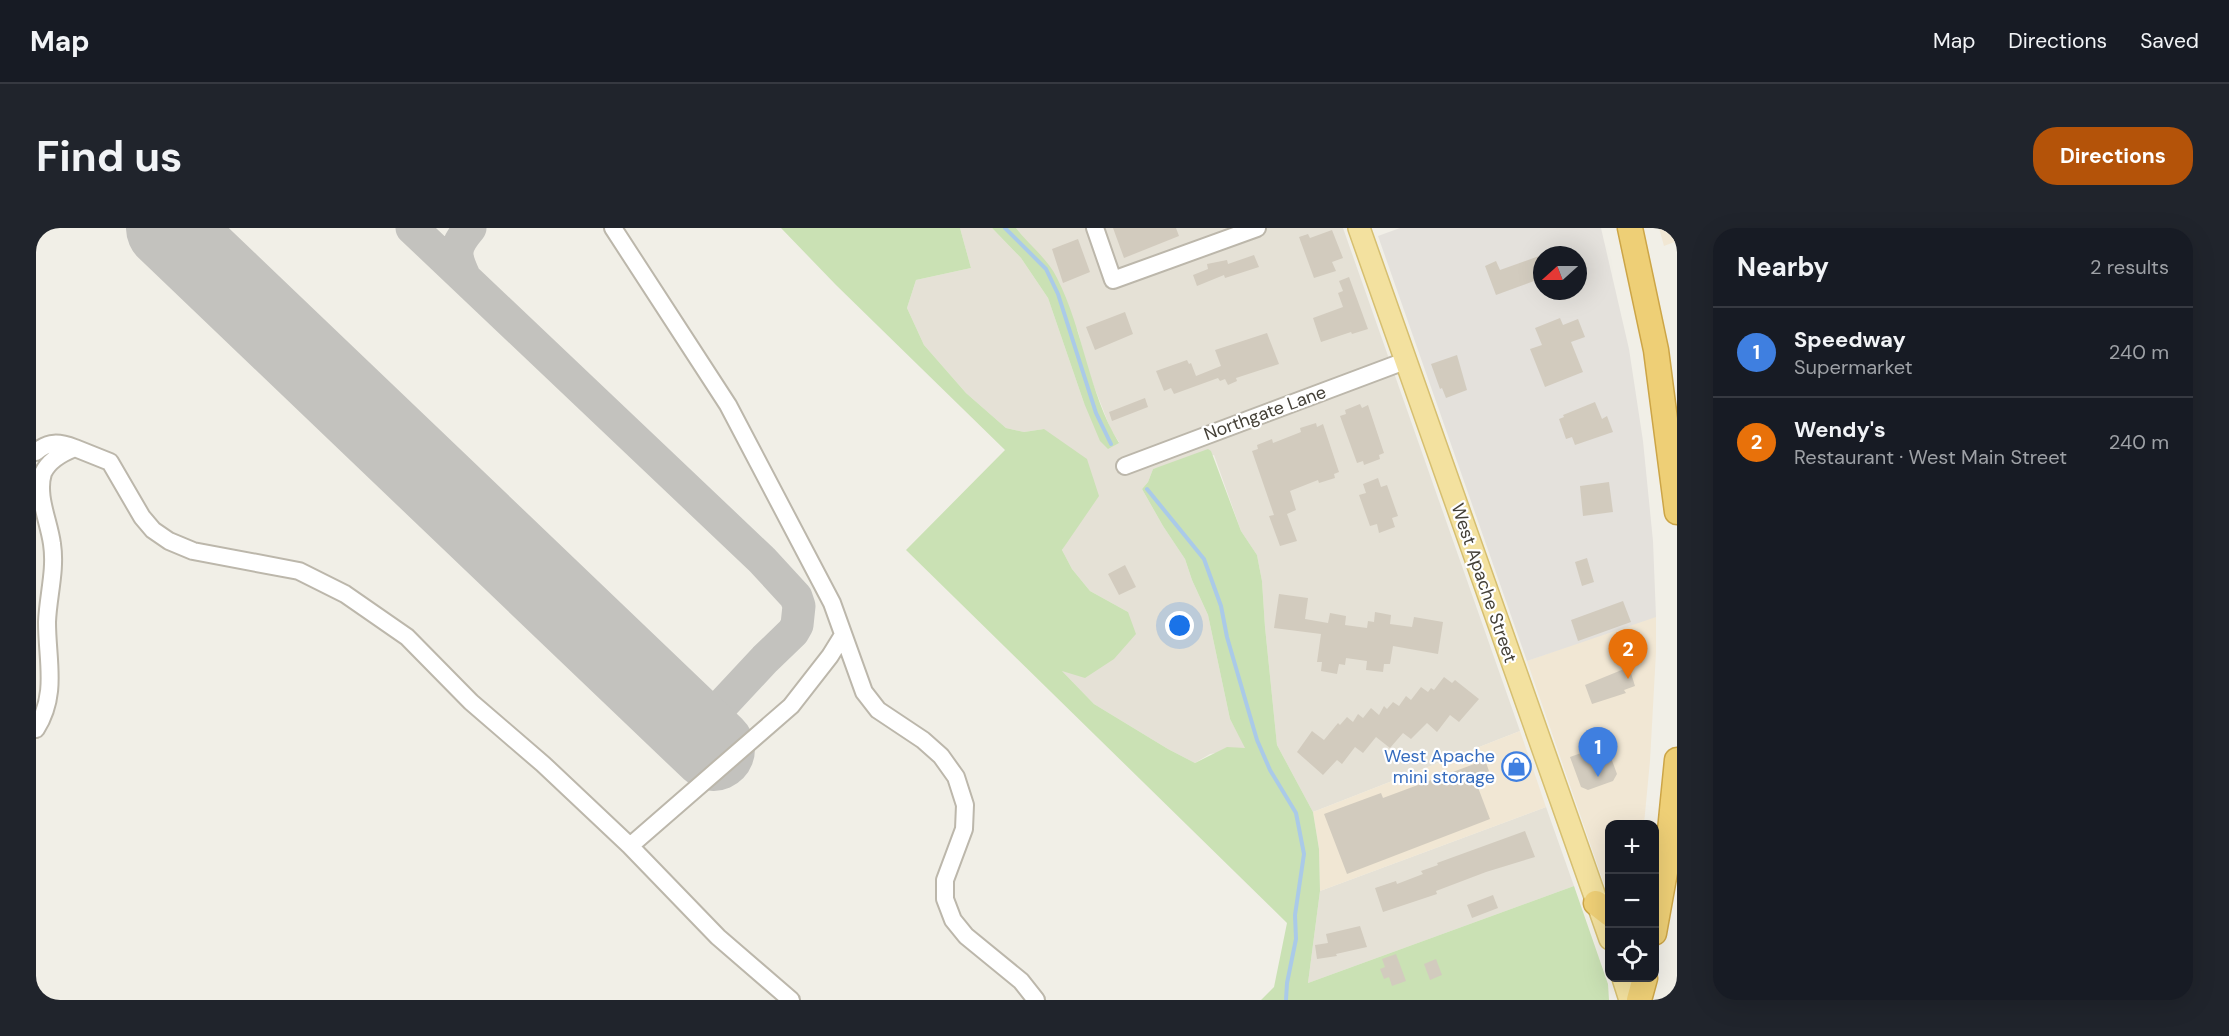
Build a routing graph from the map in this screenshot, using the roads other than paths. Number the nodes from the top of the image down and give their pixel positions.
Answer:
1 (613, 228) edge
2 (1095, 228) edge
3 (1257, 228) edge
4 (1359, 228) edge
5 (1629, 228) edge
6 (1405, 361) junction
7 (1673, 436) edge
8 (75, 448) junction
9 (36, 452) edge
10 (1125, 466) dead end
11 (1677, 512) edge
12 (843, 635) junction
13 (36, 729) edge
14 (1677, 760) edge
15 (630, 846) junction
16 (1659, 888) edge
17 (1603, 908) edge
18 (1608, 928) edge
19 (1624, 982) edge
20 (1644, 982) edge
21 (791, 1000) edge
22 (1036, 1000) edge
23 (1630, 1000) edge
24 (1639, 1000) edge

1 - 12 street
2 - 3 street
4 - 6 main road, West Apache Street
5 - 7 highway
6 - 10 street, Northgate Lane
6 - 17 main road, West Apache Street
7 - 11 highway
8 - 9 street
8 - 13 street
8 - 15 street
12 - 15 street
12 - 22 street
14 - 16 highway
15 - 21 street
17 - 18 main road, West Apache Street
19 - 23 main road
20 - 24 highway

